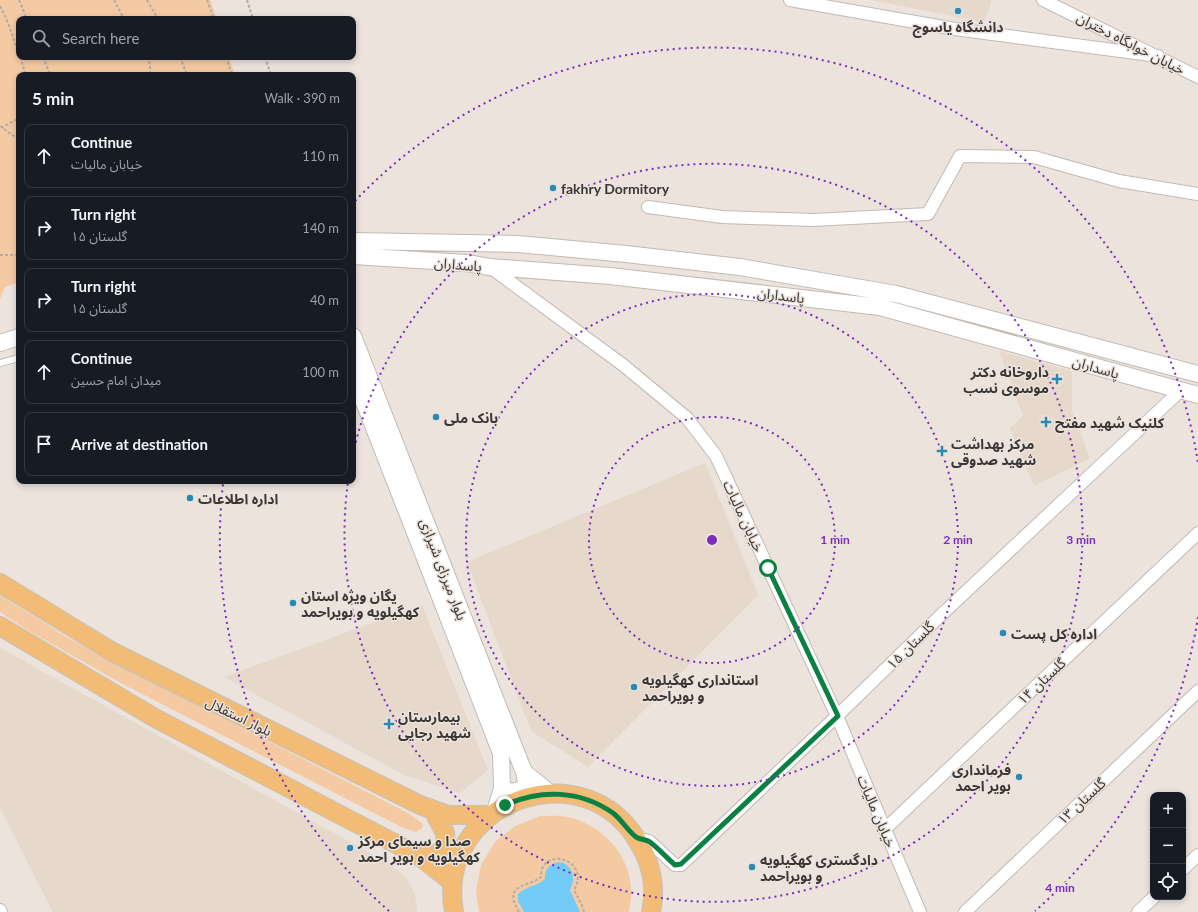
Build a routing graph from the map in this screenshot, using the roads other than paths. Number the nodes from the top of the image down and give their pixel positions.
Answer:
1 (790, 0) edge
2 (1043, 0) edge
3 (1158, 56) junction
4 (1198, 77) edge
5 (1198, 194) edge
6 (648, 207) dead end
7 (356, 241) edge
8 (427, 242) junction
9 (472, 244) junction
10 (356, 256) edge
11 (427, 262) junction
12 (466, 263) junction
13 (490, 267) junction
14 (16, 338) edge
15 (0, 343) edge
16 (356, 344) edge
17 (16, 359) edge
18 (0, 364) edge
19 (1198, 374) edge
20 (356, 382) edge
21 (1180, 391) junction
22 (1198, 395) edge
23 (1198, 533) edge
24 (0, 582) edge
25 (0, 626) edge
26 (1198, 691) edge
27 (838, 716) junction
28 (524, 772) junction
29 (502, 789) junction
30 (550, 793) junction
31 (433, 810) junction
32 (493, 813) junction
33 (885, 829) junction
34 (637, 838) junction
35 (1198, 855) edge
36 (419, 856) junction
37 (1186, 866) edge
38 (452, 882) junction
39 (1151, 900) edge
40 (654, 910) edge
41 (454, 912) edge
42 (920, 912) edge
43 (965, 912) edge
44 (1138, 912) edge

1 - 3 street
2 - 3 street, خیابان خوابگاه دختران
3 - 4 street, خیابان خوابگاه دختران
5 - 6 street
7 - 8 main road, پاسداران
8 - 9 main road, پاسداران
8 - 11 main road
9 - 12 main road
9 - 19 main road, پاسداران
10 - 11 main road, پاسداران
11 - 12 main road, پاسداران
12 - 13 main road, پاسداران
13 - 21 main road, پاسداران
13 - 27 street, خیابان مالیات
14 - 15 main road
16 - 28 main road, بلوار میرزای شیرازی
17 - 18 lane
20 - 29 main road, بلوار میرزای شیرازی
21 - 22 main road, پاسداران
21 - 27 street, گلستان ۱۵
23 - 33 street, گلستان ۱۴
24 - 31 main road, بلوار استقلال
25 - 36 main road
26 - 43 street, گلستان ۱۳
27 - 33 street, خیابان مالیات
27 - 34 street, گلستان ۱۵
28 - 29 main road
28 - 30 main road, بلوار میرزای شیرازی
29 - 32 main road, بلوار میرزای شیرازی
30 - 32 main road
30 - 34 main road
31 - 32 main road, بلوار استقلال
31 - 36 main road
32 - 38 main road
33 - 42 street, خیابان مالیات
34 - 40 main road
35 - 37 street
36 - 38 main road
38 - 41 main road
39 - 44 street

